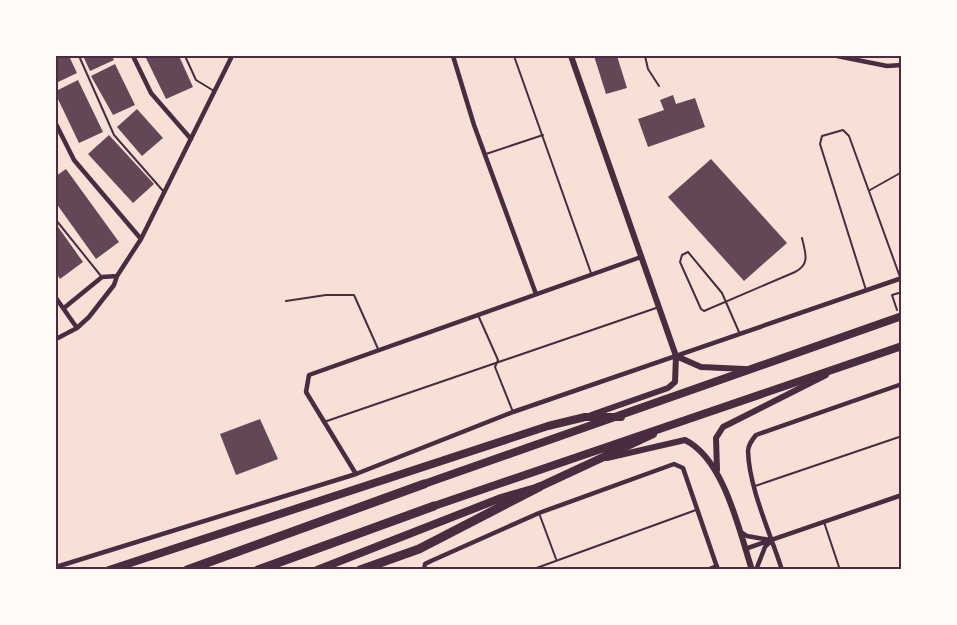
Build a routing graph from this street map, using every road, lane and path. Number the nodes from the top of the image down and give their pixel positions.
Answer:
1 (79, 56) edge
2 (133, 56) edge
3 (185, 56) edge
4 (232, 56) edge
5 (453, 56) edge
6 (513, 56) edge
7 (571, 56) edge
8 (645, 56) edge
9 (837, 56) edge
10 (902, 65) edge
11 (659, 87) dead end
12 (215, 91) junction
13 (56, 124) edge
14 (543, 135) junction
15 (190, 139) junction
16 (486, 154) junction
17 (902, 172) edge
18 (869, 190) junction
19 (164, 192) junction
20 (56, 220) edge
21 (802, 238) dead end
22 (141, 239) junction
23 (641, 257) junction
24 (591, 274) junction
25 (117, 276) junction
26 (102, 277) junction
27 (901, 278) edge
28 (866, 291) junction
29 (902, 292) edge
30 (536, 294) junction
31 (892, 295) dead end
32 (56, 298) edge
33 (286, 301) dead end
34 (727, 301) junction
35 (659, 307) junction
36 (64, 308) junction
37 (477, 315) junction
38 (902, 316) edge
39 (77, 328) junction
40 (739, 334) junction
41 (56, 339) edge
42 (902, 346) edge
43 (379, 351) junction
44 (676, 356) junction
45 (496, 364) junction
46 (844, 366) junction
47 (745, 369) junction
48 (901, 386) edge
49 (513, 412) junction
50 (697, 414) junction
51 (585, 417) junction
52 (621, 417) junction
53 (324, 423) junction
54 (902, 436) edge
55 (595, 461) junction
56 (717, 471) junction
57 (356, 474) junction
58 (424, 484) joint
59 (755, 486) junction
60 (539, 488) junction
61 (902, 495) edge
62 (434, 506) joint
63 (699, 509) junction
64 (539, 513) junction
65 (824, 522) junction
66 (739, 531) junction
67 (772, 540) junction
68 (746, 549) junction
69 (556, 559) junction
70 (56, 567) edge
71 (718, 568) edge
72 (109, 570) edge
73 (187, 570) edge
74 (258, 570) edge
75 (317, 570) edge
76 (360, 570) edge
77 (424, 570) edge
78 (531, 570) edge
79 (707, 570) edge
80 (754, 570) edge
81 (782, 570) edge
82 (840, 570) edge

1 - 19 lane
2 - 15 street
3 - 12 lane
4 - 12 street
5 - 16 street
6 - 14 lane
7 - 23 street
8 - 11 lane
9 - 10 street
12 - 15 street
13 - 22 street
14 - 16 lane
14 - 24 lane
15 - 19 street
16 - 30 street
17 - 18 lane
18 - 27 lane
18 - 28 lane
19 - 22 street
20 - 26 lane
21 - 34 lane
22 - 25 street
23 - 24 street
23 - 35 street
24 - 30 street
25 - 26 street
25 - 39 street
26 - 36 street
27 - 28 street
28 - 40 street
29 - 31 path
30 - 37 street
32 - 36 street
33 - 43 lane
34 - 34 lane
34 - 40 lane
35 - 44 street
35 - 45 lane
36 - 39 street
37 - 43 street
37 - 45 lane
38 - 47 highway
39 - 41 street
40 - 44 street
42 - 46 highway
43 - 53 street
44 - 47 street
44 - 49 street
44 - 51 street
45 - 49 lane
45 - 53 lane
46 - 50 highway
46 - 56 street
47 - 52 highway
48 - 59 street
49 - 57 street
50 - 55 highway
50 - 62 highway
51 - 52 highway
51 - 72 highway
52 - 58 highway
53 - 57 street
54 - 59 lane
55 - 56 street
55 - 60 highway
56 - 66 street
57 - 70 street
58 - 73 highway
59 - 67 street
60 - 75 highway
60 - 76 highway
61 - 65 street
62 - 74 highway
63 - 64 street
63 - 69 lane
63 - 71 street
64 - 69 lane
64 - 77 street
65 - 67 street
65 - 82 lane
66 - 67 street
66 - 68 street
67 - 68 street
67 - 80 street
67 - 81 street
68 - 80 street
69 - 78 lane
71 - 79 street

